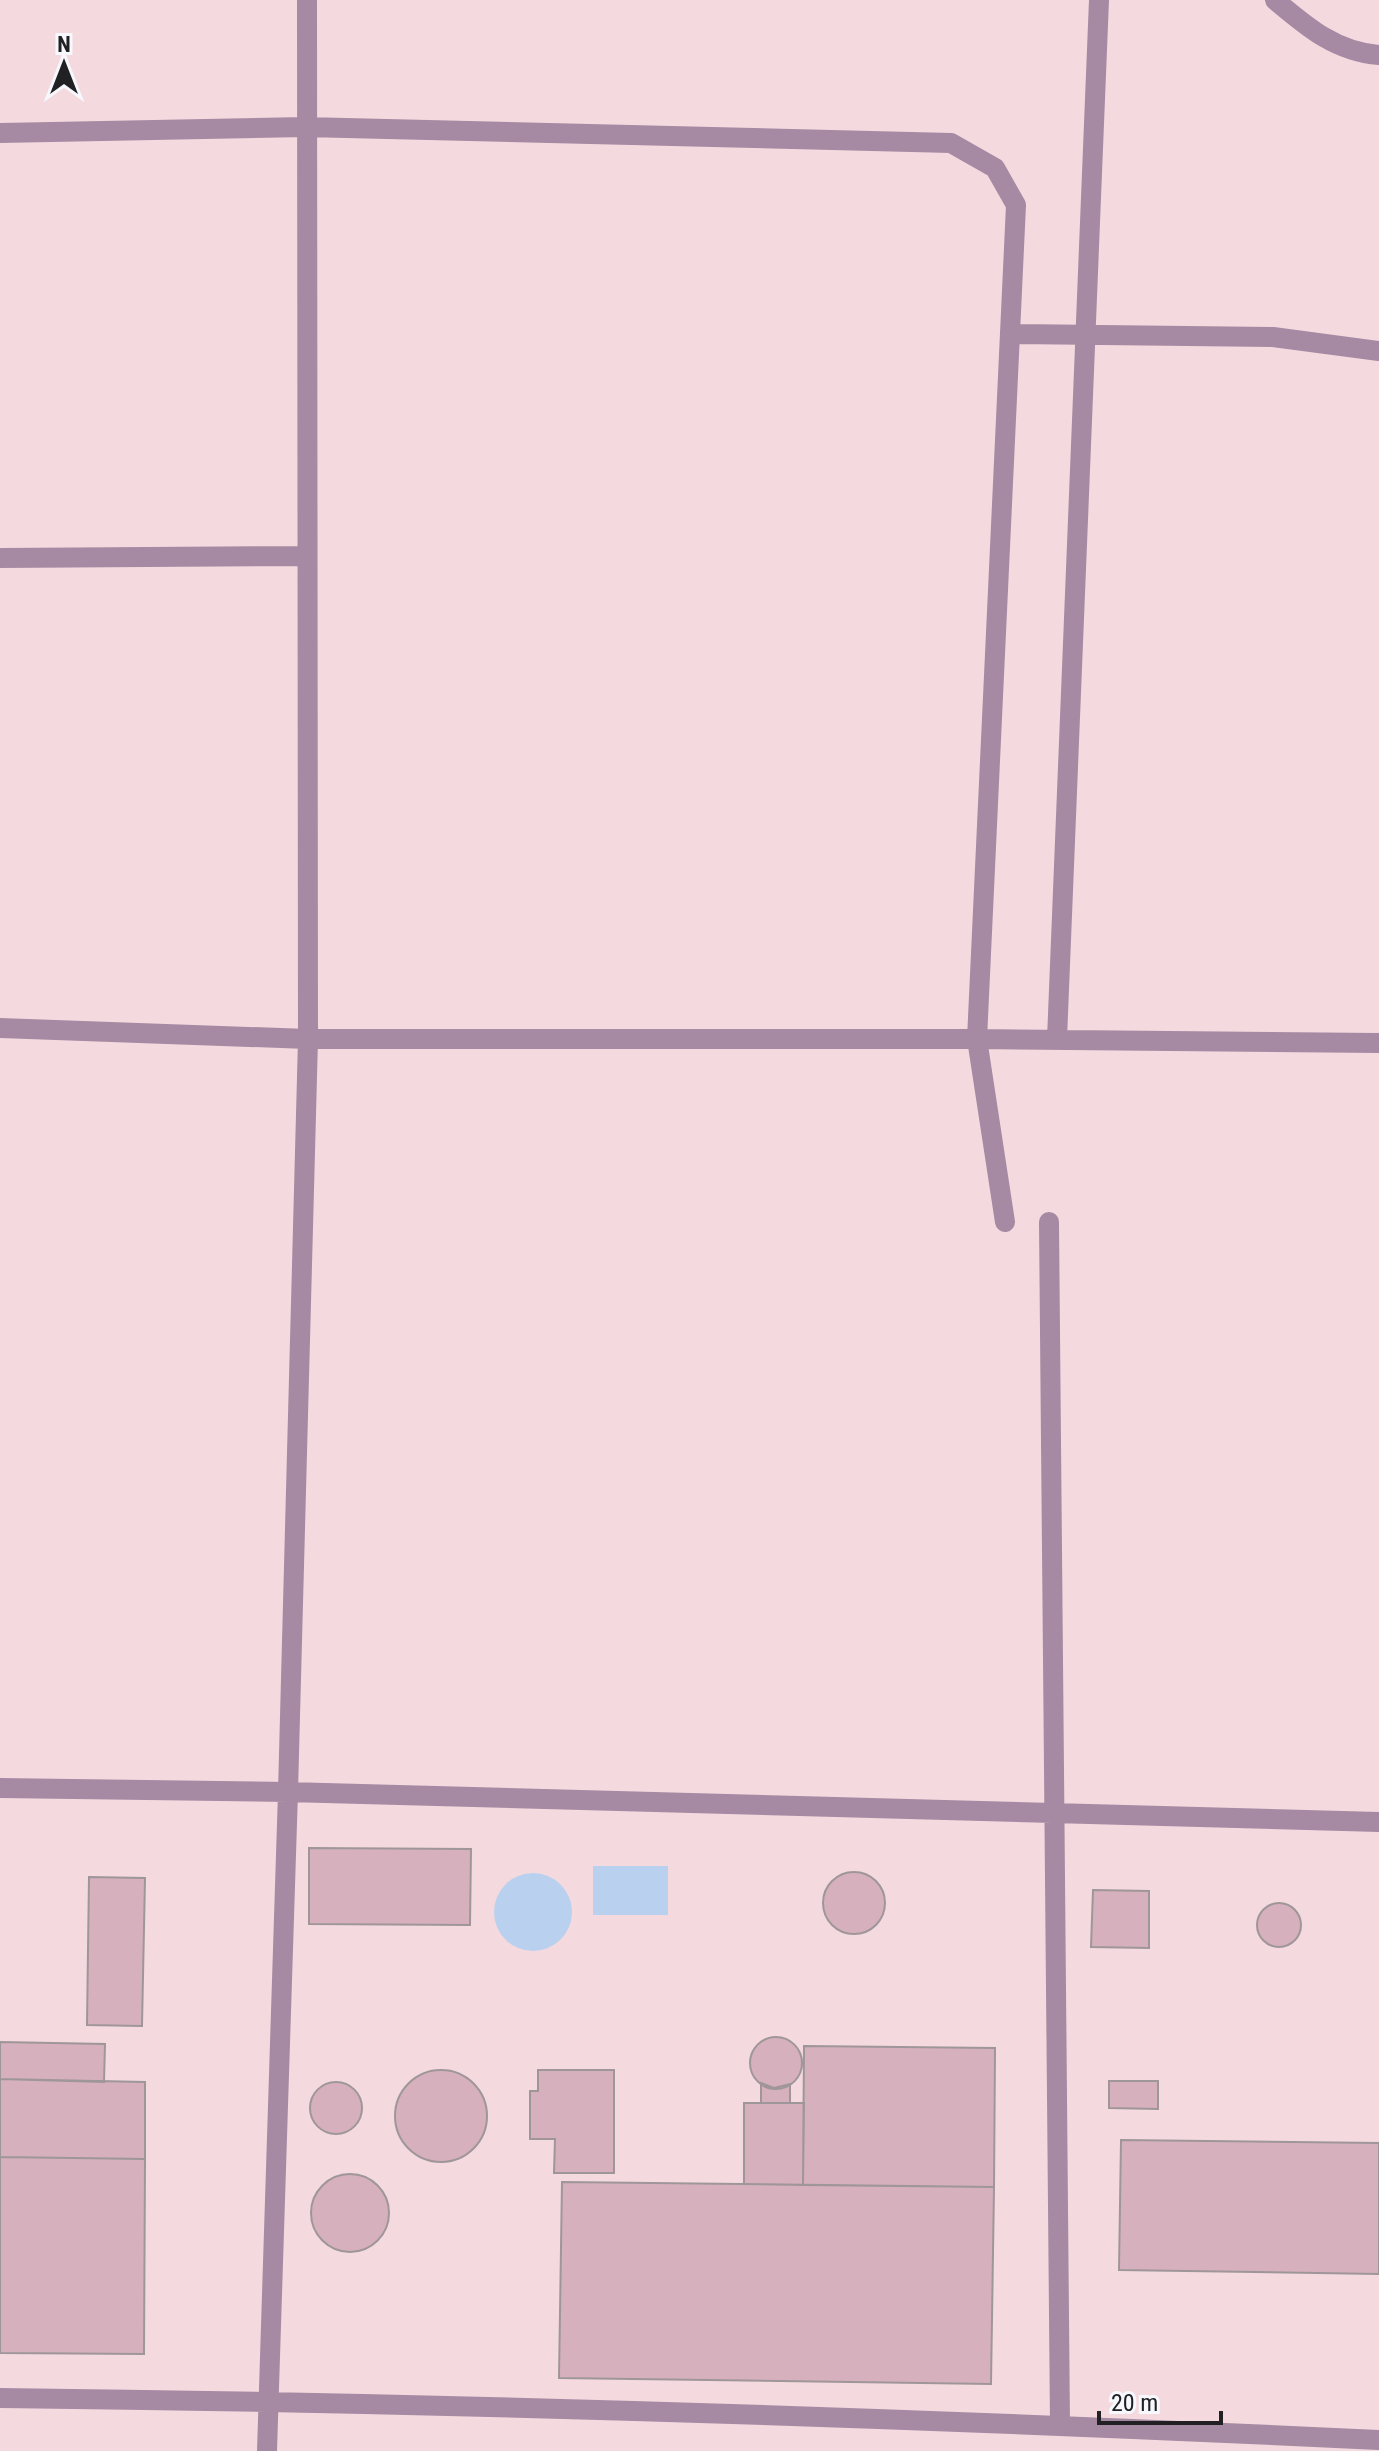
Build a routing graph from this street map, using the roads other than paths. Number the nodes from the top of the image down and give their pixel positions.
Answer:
1 (307, 0) edge
2 (1099, 0) edge
3 (1275, 0) edge
4 (1379, 55) edge
5 (305, 127) junction
6 (0, 133) edge
7 (1010, 334) junction
8 (1085, 334) junction
9 (1379, 351) edge
10 (305, 556) junction
11 (0, 558) edge
12 (0, 1028) edge
13 (308, 1039) junction
14 (977, 1039) junction
15 (1057, 1039) junction
16 (1379, 1043) edge
17 (1005, 1222) dead end
18 (1049, 1222) dead end
19 (0, 1788) edge
20 (288, 1792) junction
21 (1053, 1811) junction
22 (1379, 1822) edge
23 (0, 2398) edge
24 (269, 2401) junction
25 (1060, 2425) junction
26 (1379, 2440) edge
27 (267, 2451) edge

1 - 5 lane
2 - 8 lane
3 - 4 lane
5 - 6 lane
5 - 7 lane
5 - 10 lane
7 - 8 lane
7 - 14 lane
8 - 9 lane
8 - 15 lane
10 - 11 lane
10 - 13 lane
12 - 13 lane
13 - 14 lane
13 - 20 lane
14 - 15 lane
14 - 17 lane
15 - 16 lane
18 - 21 lane
19 - 20 lane
20 - 21 lane
20 - 24 lane
21 - 22 lane
21 - 25 lane
23 - 24 lane
24 - 25 lane
24 - 27 lane
25 - 26 lane

